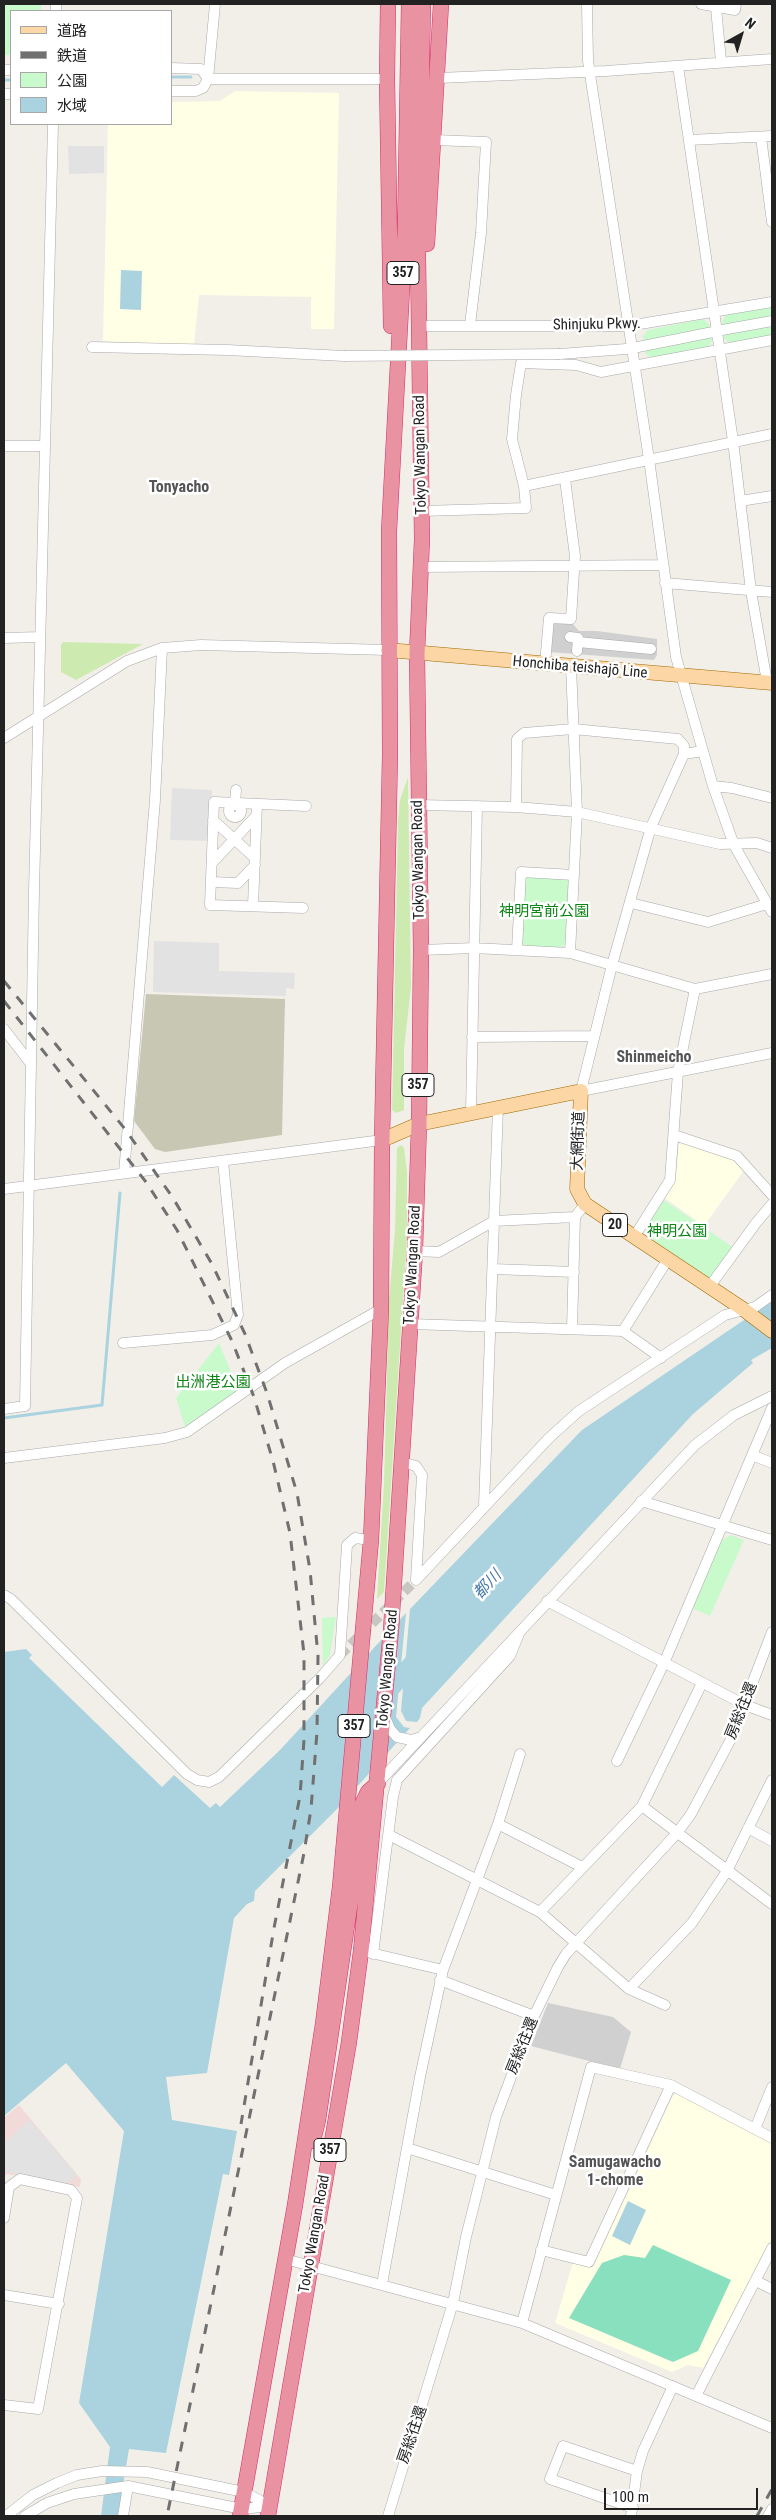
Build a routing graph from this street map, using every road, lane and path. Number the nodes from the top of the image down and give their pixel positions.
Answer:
1 (215, 4) edge
2 (388, 4) edge
3 (409, 4) edge
4 (423, 4) edge
5 (441, 4) edge
6 (587, 4) edge
7 (701, 4) edge
8 (736, 4) edge
9 (716, 8) junction
10 (772, 59) edge
11 (721, 62) junction
12 (678, 66) junction
13 (172, 68) edge
14 (590, 71) junction
15 (438, 78) junction
16 (208, 79) junction
17 (387, 79) junction
18 (172, 92) edge
19 (53, 125) edge
20 (761, 136) junction
21 (772, 136) edge
22 (434, 140) junction
23 (690, 140) junction
24 (772, 222) edge
25 (420, 285) junction
26 (772, 302) edge
27 (714, 312) junction
28 (772, 321) edge
29 (470, 325) junction
30 (419, 326) junction
31 (628, 326) junction
32 (772, 340) edge
33 (92, 347) dead end
34 (626, 348) dead end
35 (638, 348) dead end
36 (720, 350) junction
37 (634, 367) junction
38 (394, 417) junction
39 (772, 434) edge
40 (733, 441) junction
41 (4, 446) edge
42 (45, 446) junction
43 (649, 459) junction
44 (565, 479) junction
45 (524, 486) junction
46 (772, 496) edge
47 (740, 501) junction
48 (421, 512) junction
49 (662, 565) junction
50 (574, 566) junction
51 (420, 568) junction
52 (665, 583) junction
53 (751, 591) junction
54 (772, 592) edge
55 (40, 637) junction
56 (4, 638) edge
57 (575, 644) dead end
58 (162, 648) junction
59 (651, 649) dead end
60 (388, 650) junction
61 (417, 654) junction
62 (545, 664) junction
63 (571, 666) junction
64 (680, 676) junction
65 (770, 683) edge
66 (38, 717) junction
67 (573, 729) junction
68 (4, 738) edge
69 (703, 751) junction
70 (684, 754) junction
71 (713, 786) junction
72 (236, 790) dead end
73 (772, 798) edge
74 (236, 804) junction
75 (257, 804) junction
76 (306, 806) dead end
77 (418, 806) junction
78 (477, 806) junction
79 (516, 807) junction
80 (577, 812) junction
81 (256, 816) junction
82 (213, 820) junction
83 (234, 820) junction
84 (652, 828) junction
85 (226, 831) junction
86 (243, 831) junction
87 (734, 844) junction
88 (772, 848) edge
89 (255, 862) junction
90 (212, 863) junction
91 (574, 875) junction
92 (211, 882) junction
93 (631, 902) junction
94 (253, 906) junction
95 (303, 908) dead end
96 (771, 910) edge
97 (474, 948) junction
98 (422, 950) junction
99 (517, 950) junction
100 (570, 953) junction
101 (612, 965) junction
102 (772, 974) edge
103 (695, 989) junction
104 (4, 1029) edge
105 (472, 1036) junction
106 (594, 1036) junction
107 (772, 1053) edge
108 (31, 1064) junction
109 (678, 1072) junction
110 (581, 1091) junction
111 (498, 1107) junction
112 (471, 1113) junction
113 (419, 1124) junction
114 (674, 1135) junction
115 (382, 1140) junction
116 (223, 1161) junction
117 (124, 1174) junction
118 (28, 1186) junction
119 (4, 1190) edge
120 (772, 1194) edge
121 (585, 1204) junction
122 (772, 1204) edge
123 (575, 1217) junction
124 (494, 1221) junction
125 (634, 1237) junction
126 (415, 1251) junction
127 (668, 1259) junction
128 (493, 1269) junction
129 (574, 1272) junction
130 (710, 1286) junction
131 (772, 1295) edge
132 (381, 1309) junction
133 (743, 1309) junction
134 (410, 1324) junction
135 (490, 1326) junction
136 (572, 1329) junction
137 (623, 1331) junction
138 (772, 1331) edge
139 (123, 1343) dead end
140 (661, 1358) junction
141 (772, 1396) edge
142 (772, 1408) edge
143 (4, 1409) edge
144 (752, 1455) junction
145 (4, 1458) edge
146 (402, 1462) junction
147 (772, 1463) edge
148 (641, 1501) junction
149 (484, 1506) junction
150 (723, 1526) junction
151 (371, 1540) junction
152 (772, 1540) edge
153 (4, 1595) edge
154 (547, 1601) junction
155 (522, 1628) junction
156 (771, 1637) edge
157 (664, 1663) junction
158 (702, 1683) junction
159 (745, 1705) junction
160 (772, 1715) edge
161 (385, 1716) junction
162 (421, 1737) junction
163 (520, 1754) dead end
164 (616, 1761) dead end
165 (378, 1783) junction
166 (771, 1786) edge
167 (642, 1806) junction
168 (498, 1824) junction
169 (748, 1828) junction
170 (677, 1833) junction
171 (389, 1835) junction
172 (772, 1841) edge
173 (582, 1866) junction
174 (727, 1871) junction
175 (477, 1880) junction
176 (772, 1904) edge
177 (540, 1912) junction
178 (576, 1944) junction
179 (367, 1952) junction
180 (442, 1975) junction
181 (629, 1989) junction
182 (666, 2005) dead end
183 (534, 2016) junction
184 (671, 2085) junction
185 (772, 2087) edge
186 (755, 2129) junction
187 (772, 2138) edge
188 (407, 2148) junction
189 (482, 2171) junction
190 (556, 2195) junction
191 (295, 2205) junction
192 (4, 2218) edge
193 (772, 2248) edge
194 (541, 2250) junction
195 (285, 2258) junction
196 (310, 2265) junction
197 (756, 2281) junction
198 (382, 2284) junction
199 (772, 2289) edge
200 (4, 2295) edge
201 (454, 2303) junction
202 (59, 2304) junction
203 (522, 2323) junction
204 (673, 2386) junction
205 (696, 2396) junction
206 (4, 2405) edge
207 (772, 2428) edge
208 (637, 2470) junction
209 (128, 2486) junction
210 (244, 2492) junction
211 (772, 2509) edge
212 (269, 2511) edge
213 (241, 2512) edge
214 (632, 2512) edge
215 (6, 2516) edge
216 (25, 2516) edge
217 (123, 2516) edge
218 (388, 2516) edge
219 (768, 2516) edge

1 - 16 street
2 - 17 highway, 357
3 - 38 highway, Tokyo Wangan Road / 357
4 - 25 highway, Tokyo Wangan Road / 357
5 - 15 highway, 357
6 - 14 street
7 - 9 street
8 - 9 street
9 - 11 street
10 - 11 street
11 - 12 street
12 - 14 street
12 - 23 street
13 - 16 street
14 - 15 street
14 - 31 street
15 - 22 highway, 357
16 - 17 street
16 - 18 street
17 - 38 highway, 357
19 - 42 street
20 - 21 street
20 - 23 street
20 - 24 street
22 - 25 highway, 357
22 - 29 street
23 - 27 street
25 - 30 highway, Tokyo Wangan Road / 357
26 - 27 street, Shinjuku Pkwy.
27 - 31 street, Shinjuku Pkwy.
27 - 36 street
28 - 35 street
29 - 30 street, Shinjuku Pkwy.
29 - 31 street, Shinjuku Pkwy.
30 - 48 highway, Tokyo Wangan Road / 357
31 - 37 street
32 - 36 street
33 - 34 street, bridge
36 - 37 street
36 - 40 street
37 - 43 street
37 - 45 street
38 - 60 highway, Tokyo Wangan Road / 357
39 - 40 street
40 - 43 street
40 - 47 street
41 - 42 street
42 - 55 street
43 - 44 street
43 - 49 street
44 - 45 street
44 - 50 street
45 - 48 street
46 - 47 street
47 - 53 street
48 - 51 highway, Tokyo Wangan Road / 357
49 - 50 street
49 - 52 street
50 - 51 street
50 - 62 street
51 - 61 highway, Tokyo Wangan Road / 357
52 - 53 street
52 - 64 street
53 - 54 street
53 - 65 street
55 - 56 street
55 - 66 street
57 - 59 street
58 - 60 street
58 - 66 street
58 - 117 street
60 - 61 main road, Honchiba teishajō Line
60 - 115 highway, Tokyo Wangan Road / 357
61 - 62 main road, Honchiba teishajō Line
61 - 77 highway, Tokyo Wangan Road / 357
62 - 63 main road, Honchiba teishajō Line
63 - 64 main road, Honchiba teishajō Line
63 - 67 street
64 - 65 main road, Honchiba teishajō Line
64 - 69 street
66 - 68 street
66 - 108 street
67 - 70 street
67 - 79 street
67 - 80 street
69 - 70 street
69 - 71 street
70 - 84 street
71 - 73 street
71 - 87 street
72 - 74 street
74 - 75 street
74 - 82 street
74 - 83 street
75 - 76 street
75 - 81 street
77 - 78 street
77 - 98 highway, Tokyo Wangan Road / 357
78 - 79 street
78 - 97 street
79 - 80 street
80 - 84 street
80 - 91 street
81 - 86 street
81 - 89 street
82 - 85 street
82 - 90 street
83 - 85 street
83 - 86 street
84 - 87 street
84 - 93 street
85 - 89 street
86 - 90 street
87 - 88 street
87 - 96 street
89 - 92 street
89 - 94 street
90 - 92 street
91 - 99 street
91 - 100 street
92 - 94 street
93 - 96 street
93 - 101 street
94 - 95 street
97 - 98 street
97 - 99 street
97 - 105 street
98 - 113 highway, Tokyo Wangan Road / 357
99 - 100 street
100 - 101 street
101 - 103 street
101 - 106 street
102 - 103 street
103 - 109 street
104 - 108 street
105 - 106 street
105 - 112 street
106 - 110 street
107 - 109 street
108 - 118 street
109 - 110 street
109 - 114 street
110 - 111 main road, 大網街道
110 - 121 main road, 大網街道 / 20
111 - 112 main road, 大網街道
111 - 124 street
112 - 113 main road, 大網街道
113 - 115 main road, 大網街道
113 - 126 highway, Tokyo Wangan Road / 357
114 - 120 street
114 - 125 street
115 - 116 street
115 - 132 highway, Tokyo Wangan Road / 357
116 - 117 street
116 - 139 street
117 - 118 street
118 - 119 street
118 - 143 street
121 - 123 street
121 - 125 main road, 20
122 - 130 street
123 - 124 street
123 - 129 street
124 - 126 street
124 - 128 street
125 - 127 main road, 20
126 - 134 highway, Tokyo Wangan Road / 357
127 - 130 main road, 20
127 - 137 street
128 - 129 street
128 - 135 street
129 - 136 street
130 - 133 main road, 20
131 - 133 street
132 - 145 street
132 - 151 highway, Tokyo Wangan Road / 357
133 - 138 main road, 20
133 - 140 street
134 - 135 street
134 - 146 highway, Tokyo Wangan Road / 357
135 - 136 street
135 - 149 street
136 - 137 street
137 - 140 street
140 - 149 street
141 - 148 street
142 - 144 street
144 - 147 street
144 - 150 street
146 - 149 street
146 - 161 highway, Tokyo Wangan Road / 357
148 - 150 street
148 - 154 street
150 - 152 street
150 - 157 street
151 - 153 street
151 - 191 highway, Tokyo Wangan Road / 357
154 - 155 street
154 - 157 street
155 - 162 street
155 - 171 street
156 - 159 street, 房総往還
157 - 158 street
157 - 164 street
158 - 159 street
158 - 167 street
159 - 160 street
159 - 170 street, 房総往還
161 - 162 street
161 - 165 highway, Tokyo Wangan Road / 357
162 - 165 street
163 - 168 street
165 - 179 highway, Tokyo Wangan Road / 357
165 - 191 highway
166 - 169 street
167 - 170 street
167 - 173 street
168 - 173 street
168 - 175 street
169 - 172 street
169 - 174 street
170 - 174 street
170 - 178 street, 房総往還
171 - 175 street
171 - 179 street
173 - 177 street
174 - 176 street
174 - 181 street
175 - 177 street
175 - 180 street
177 - 178 street
178 - 181 street
178 - 183 street, 房総往還
179 - 180 street
179 - 196 highway, Tokyo Wangan Road / 357
180 - 183 street
180 - 188 street
181 - 182 street
183 - 189 street, 房総往還
184 - 186 street
184 - 190 street
184 - 194 street
185 - 186 street
186 - 187 street
188 - 189 street
188 - 198 street
189 - 190 street
189 - 201 street, 房総往還
190 - 194 street
191 - 195 highway, Tokyo Wangan Road / 357
192 - 202 street
193 - 197 street
194 - 203 street
195 - 196 street
195 - 210 highway, Tokyo Wangan Road / 357
196 - 198 street
196 - 212 highway, Tokyo Wangan Road / 357
197 - 199 street
197 - 205 street
198 - 201 street
200 - 202 street
201 - 203 street
201 - 218 street, 房総往還
202 - 206 street
203 - 204 street
204 - 205 street
204 - 208 street
205 - 207 street
208 - 214 street
208 - 214 street
209 - 213 street
209 - 216 street
209 - 217 street
210 - 212 street
210 - 213 highway, Tokyo Wangan Road / 357
210 - 215 street
211 - 219 street
212 - 213 street

